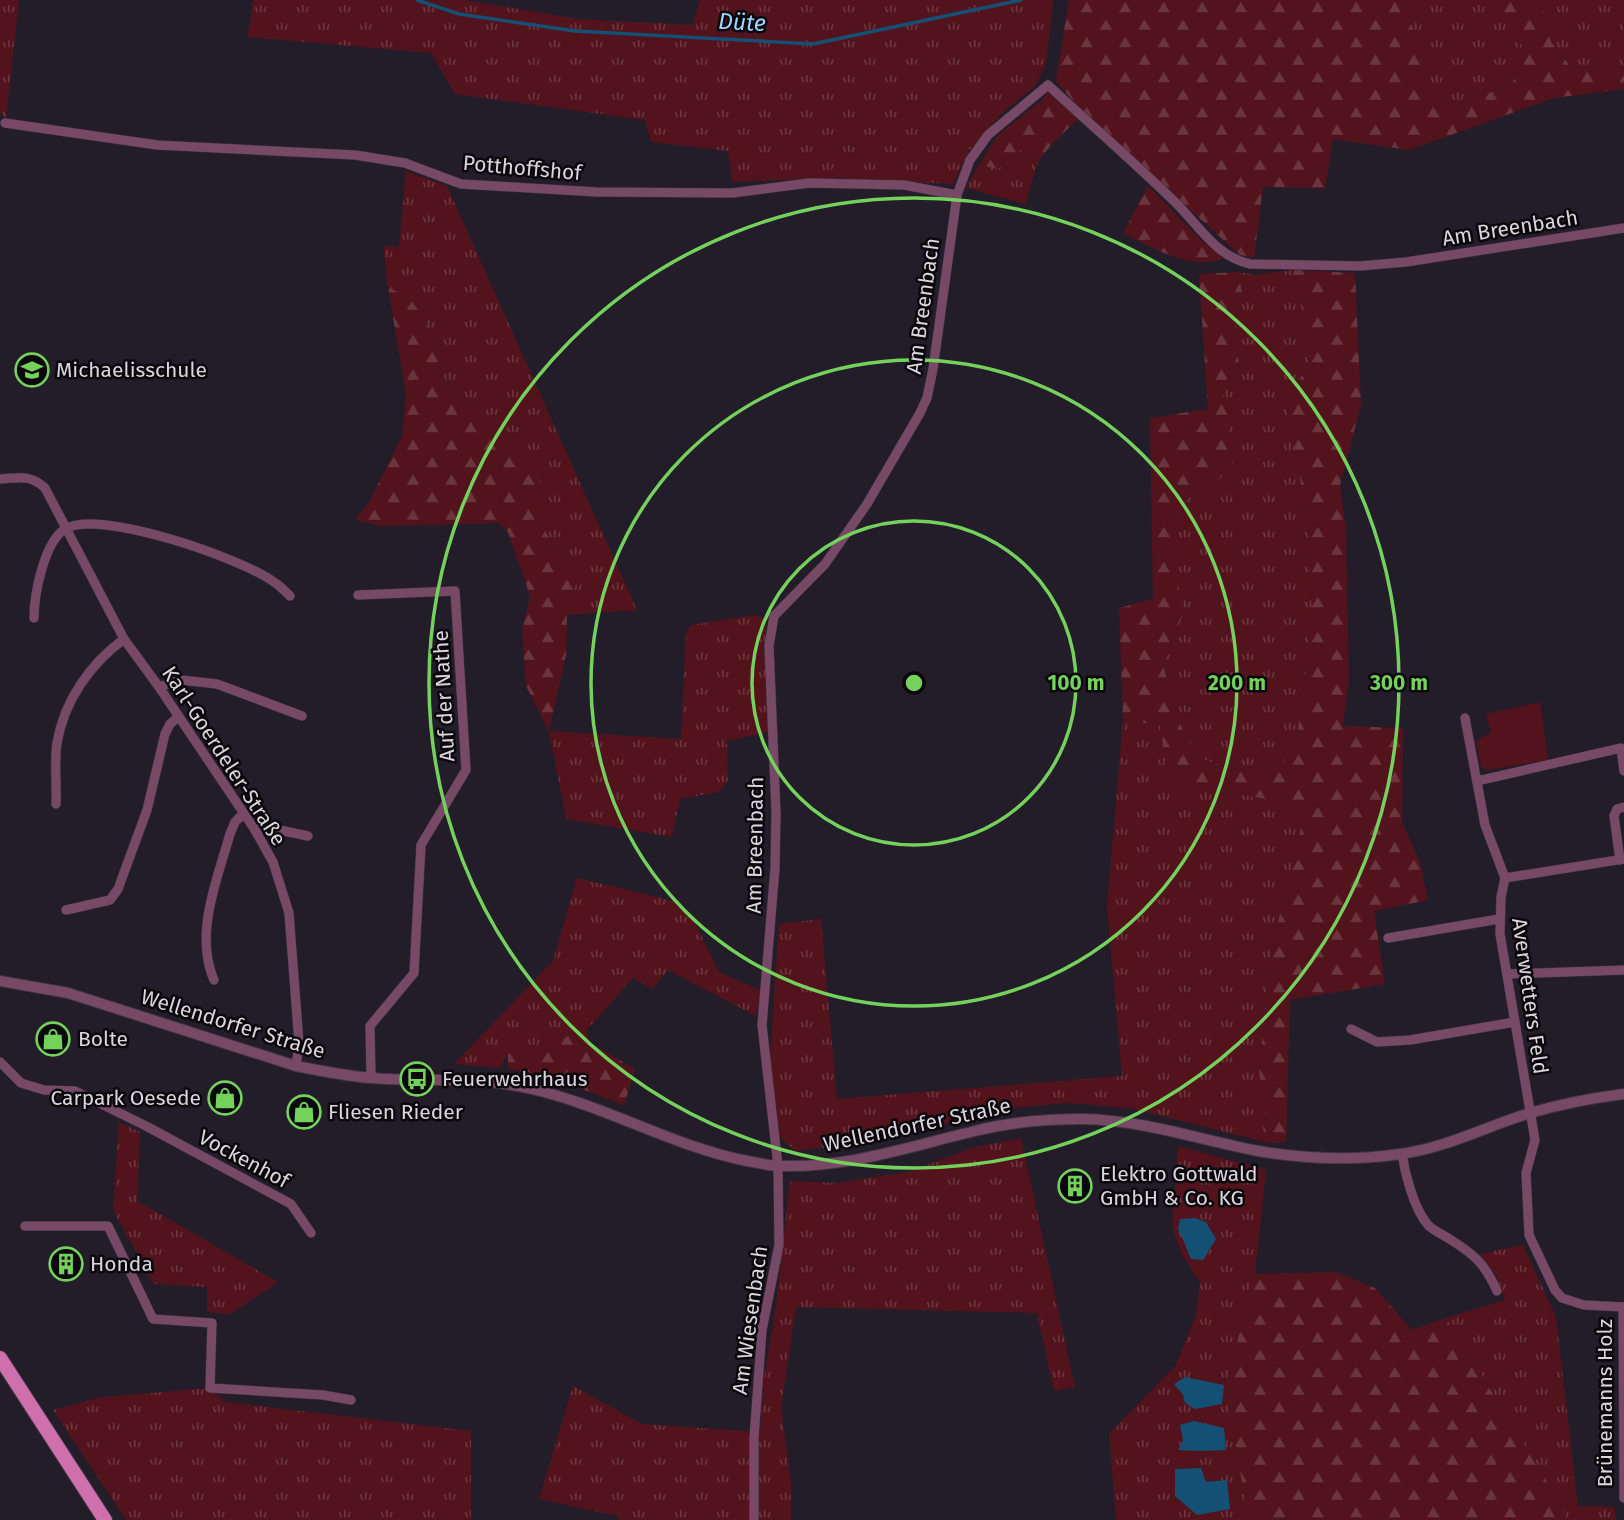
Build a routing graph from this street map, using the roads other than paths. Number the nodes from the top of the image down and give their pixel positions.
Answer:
1 (5, 123) dead end
2 (957, 195) junction
3 (1624, 228) edge
4 (0, 479) edge
5 (65, 529) junction
6 (358, 595) dead end
7 (290, 596) dead end
8 (34, 618) dead end
9 (124, 639) junction
10 (159, 687) junction
11 (302, 716) dead end
12 (178, 717) junction
13 (1465, 718) dead end
14 (1624, 771) edge
15 (1477, 781) junction
16 (56, 804) dead end
17 (1624, 807) edge
18 (243, 814) junction
19 (255, 830) junction
20 (308, 836) dead end
21 (1622, 859) edge
22 (1505, 878) junction
23 (66, 910) dead end
24 (1499, 919) junction
25 (1388, 938) dead end
26 (1624, 970) edge
27 (1507, 974) junction
28 (214, 980) dead end
29 (0, 981) edge
30 (1515, 1021) junction
31 (1351, 1029) dead end
32 (0, 1062) edge
33 (296, 1066) junction
34 (371, 1078) junction
35 (1624, 1094) edge
36 (1531, 1113) junction
37 (1402, 1154) junction
38 (778, 1166) junction
39 (25, 1226) dead end
40 (311, 1233) dead end
41 (1497, 1291) dead end
42 (1623, 1307) edge
43 (0, 1358) edge
44 (351, 1401) dead end
45 (1624, 1498) edge
46 (105, 1520) edge
47 (754, 1520) edge

1 - 2 street, Potthoffshof
2 - 3 street, Am Breenbach
2 - 38 street, Am Breenbach
4 - 5 street, Karl-Goerdeler-Straße
5 - 7 street
5 - 8 street
5 - 9 street, Karl-Goerdeler-Straße
6 - 34 street, Auf der Nathe
9 - 10 street, Karl-Goerdeler-Straße
9 - 16 street
10 - 11 street
10 - 12 street, Karl-Goerdeler-Straße
12 - 18 street, Karl-Goerdeler-Straße
12 - 23 street
13 - 15 street
14 - 15 street
15 - 22 street
17 - 21 street
18 - 19 street, Karl-Goerdeler-Straße
18 - 28 street
19 - 20 street
19 - 33 street, Karl-Goerdeler-Straße
21 - 22 street
22 - 24 street, Averwetters Feld
24 - 25 street
24 - 27 street, Averwetters Feld
26 - 27 street
27 - 30 street, Averwetters Feld
29 - 33 street, Wellendorfer Straße
30 - 31 street
30 - 36 street, Averwetters Feld
32 - 40 street, Vockenhof
33 - 34 street, Wellendorfer Straße
34 - 38 street, Wellendorfer Straße
35 - 36 street, Wellendorfer Straße
36 - 37 street, Wellendorfer Straße
36 - 42 street, Averwetters Feld
37 - 38 street, Wellendorfer Straße
37 - 41 street
38 - 47 street, Am Wiesenbach
39 - 44 street
42 - 45 street, Brünemanns Holz
43 - 46 main road

